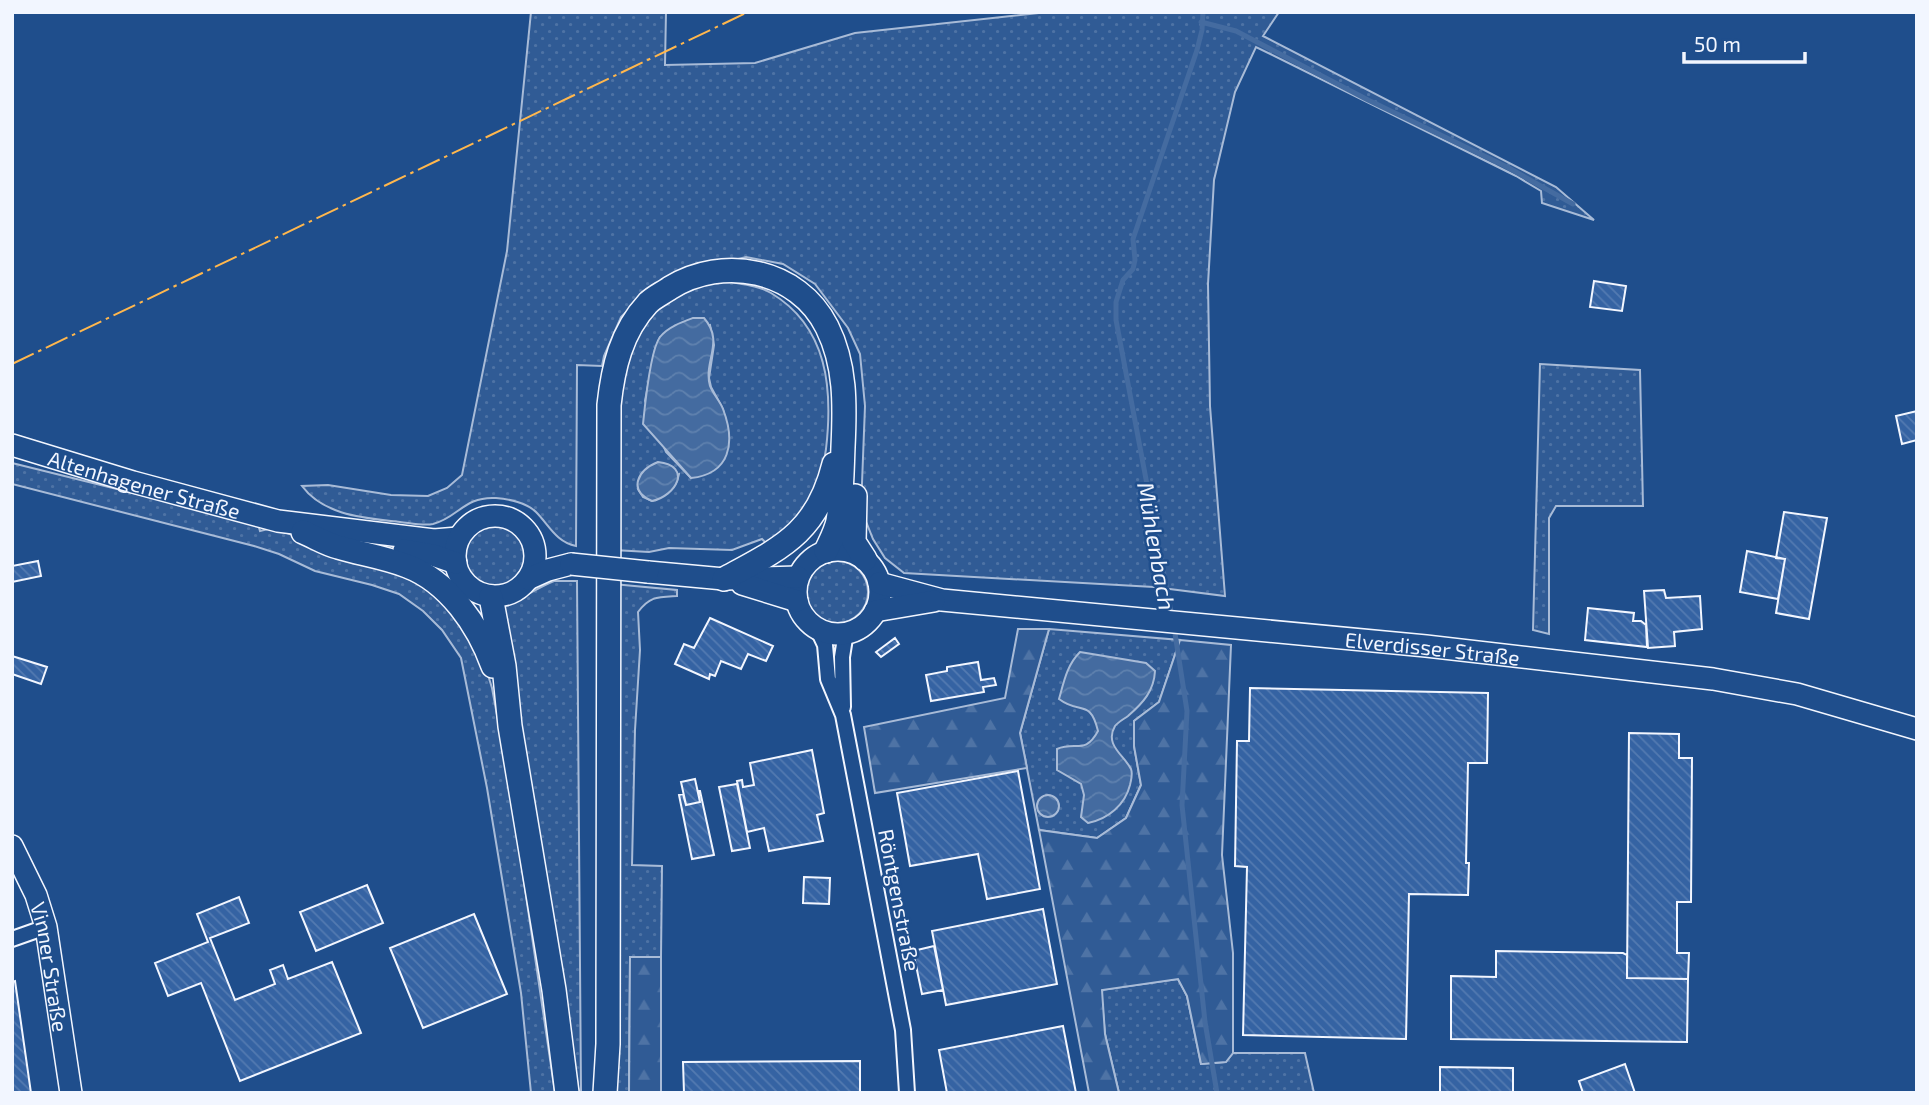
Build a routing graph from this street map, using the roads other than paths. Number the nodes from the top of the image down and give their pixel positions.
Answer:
1 (757, 259) dead end
2 (845, 413) junction
3 (12, 445) edge
4 (278, 521) junction
5 (303, 532) junction
6 (458, 538) junction
7 (534, 545) junction
8 (826, 551) junction
9 (865, 559) junction
10 (456, 563) junction
11 (571, 564) junction
12 (798, 577) junction
13 (528, 579) junction
14 (724, 579) junction
15 (878, 583) junction
16 (491, 597) junction
17 (942, 600) junction
18 (797, 601) junction
19 (875, 611) junction
20 (817, 628) junction
21 (846, 632) junction
22 (843, 715) junction
23 (510, 726) junction
24 (1917, 729) edge
25 (12, 846) edge
26 (46, 927) junction
27 (12, 939) edge
28 (71, 1093) edge
29 (567, 1093) edge
30 (605, 1093) edge
31 (907, 1093) edge

1 - 9 main road
2 - 8 main road
2 - 14 main road
2 - 30 main road
3 - 4 main road, Altenhagener Straße
4 - 5 main road, Altenhagener Straße
4 - 6 main road, Altenhagener Straße
5 - 10 main road, Altenhagener Straße
5 - 23 main road
6 - 7 main road
6 - 10 main road
7 - 11 main road
7 - 13 main road
8 - 9 main road
8 - 12 main road
9 - 15 main road
10 - 16 main road
11 - 13 main road
11 - 14 main road, bridge
12 - 14 main road
12 - 18 main road
13 - 16 main road
14 - 18 main road
15 - 17 main road, Elverdisser Straße
15 - 19 main road
16 - 23 main road
17 - 19 main road, Elverdisser Straße
17 - 24 main road, Elverdisser Straße
18 - 20 main road
19 - 21 main road
20 - 21 main road
20 - 22 street, Röntgenstraße
21 - 22 street, Röntgenstraße
22 - 31 street, Röntgenstraße
23 - 29 main road
25 - 26 main road, Vinner Straße
26 - 27 street
26 - 28 main road, Vinner Straße

